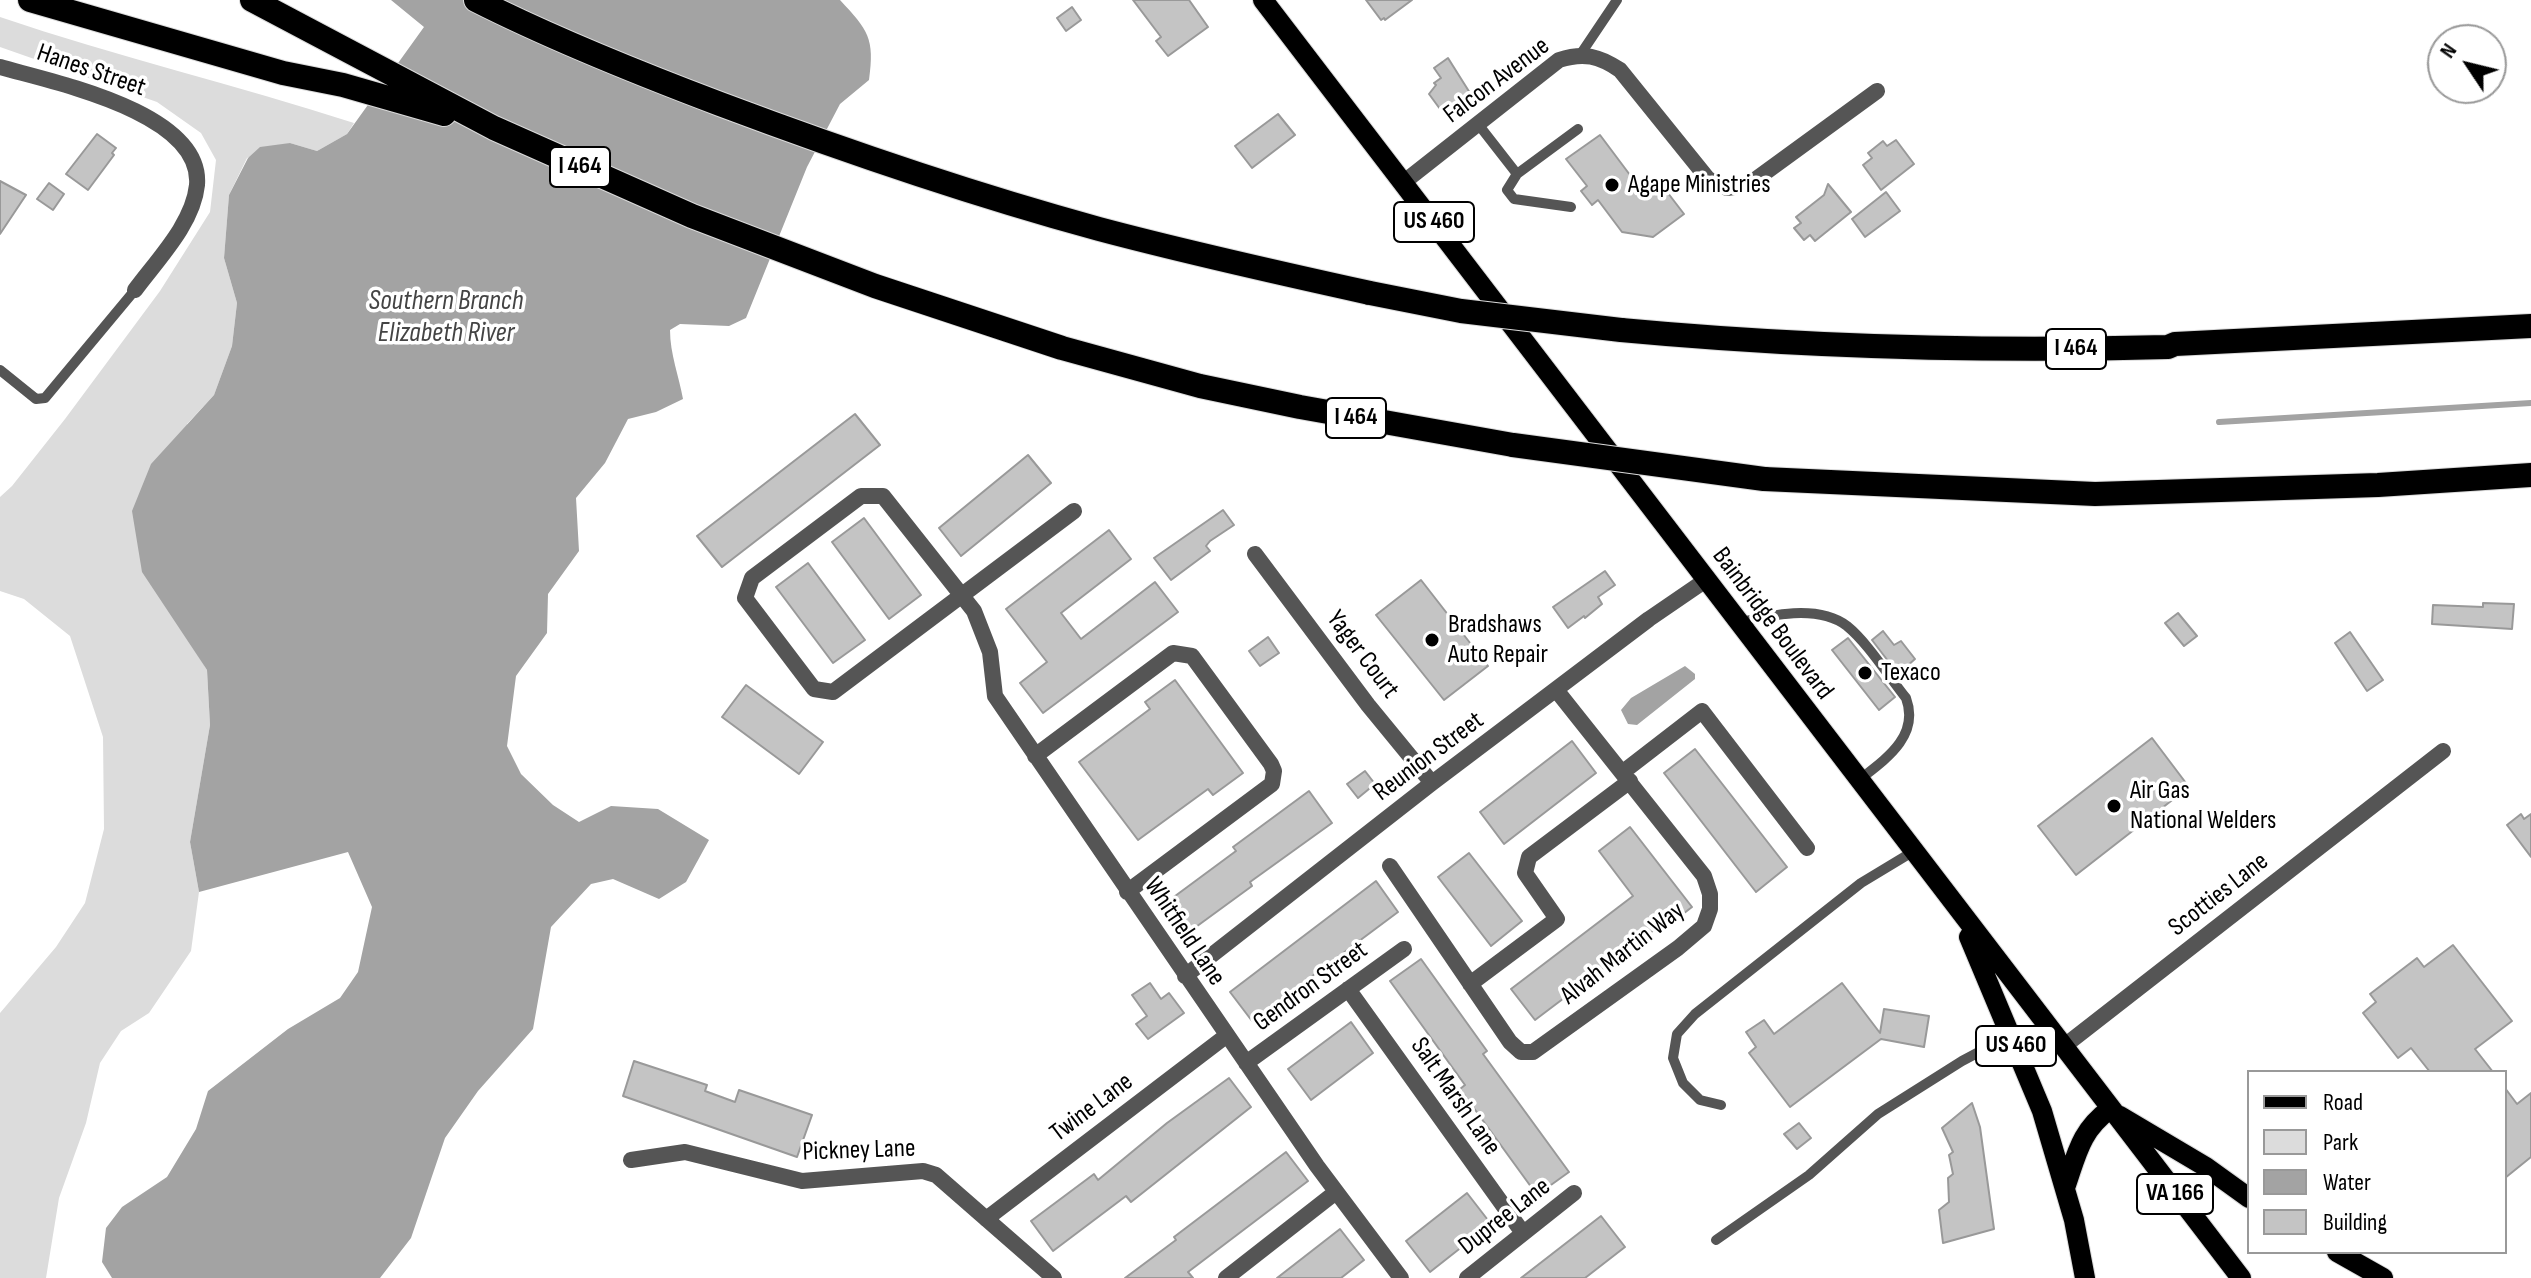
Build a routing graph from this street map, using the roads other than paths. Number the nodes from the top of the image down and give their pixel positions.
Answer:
1 (30, 0) edge
2 (252, 0) edge
3 (476, 0) edge
4 (1263, 0) edge
5 (1617, 0) edge
6 (1580, 55) junction
7 (0, 67) edge
8 (1877, 91) dead end
9 (1478, 124) junction
10 (494, 128) junction
11 (1578, 129) dead end
12 (1517, 174) junction
13 (1404, 182) junction
14 (1571, 207) dead end
15 (135, 290) joint
16 (2531, 326) edge
17 (0, 370) edge
18 (2531, 475) edge
19 (1074, 511) dead end
20 (1255, 554) dead end
21 (1706, 580) junction
22 (962, 596) junction
23 (1738, 623) junction
24 (1557, 691) junction
25 (2443, 751) dead end
26 (1035, 756) junction
27 (1626, 776) junction
28 (1859, 780) junction
29 (1432, 783) junction
30 (1807, 848) dead end
31 (1914, 851) junction
32 (1390, 866) dead end
33 (1127, 892) junction
34 (1956, 908) junction
35 (1404, 949) dead end
36 (1185, 976) junction
37 (1470, 984) junction
38 (1348, 989) junction
39 (2011, 1035) junction
40 (1226, 1036) junction
41 (2063, 1047) junction
42 (1246, 1063) junction
43 (1721, 1105) dead end
44 (2110, 1109) junction
45 (631, 1160) dead end
46 (2065, 1188) junction
47 (1336, 1192) junction
48 (1574, 1193) dead end
49 (2247, 1197) edge
50 (986, 1219) junction
51 (1523, 1233) junction
52 (1716, 1240) dead end
53 (2341, 1254) edge
54 (1054, 1278) edge
55 (1226, 1278) edge
56 (1401, 1278) edge
57 (1467, 1278) edge
58 (2085, 1278) edge
59 (2241, 1278) edge
60 (2383, 1278) edge

1 - 10 highway
2 - 10 highway, I 464
3 - 16 highway, I 464, bridge
4 - 13 main road, Bainbridge Boulevard / US 460
5 - 6 lane
6 - 8 street, Falcon Avenue
6 - 9 street, Falcon Avenue
7 - 15 street, Hanes Street
9 - 12 lane
9 - 13 street, Falcon Avenue
10 - 18 highway, I 464, bridge
11 - 12 lane
12 - 14 lane
13 - 21 main road, Bainbridge Boulevard / US 460
15 - 17 lane
19 - 22 street
20 - 29 street, Yager Court
21 - 23 main road, Bainbridge Boulevard / US 460
21 - 24 street, Reunion Street
22 - 22 street, Whitfield Lane
22 - 26 street, Whitfield Lane
23 - 28 main road, Bainbridge Boulevard / US 460
23 - 28 lane
24 - 27 street, Alvah Martin Way
24 - 29 street, Reunion Street
25 - 41 street, Scotties Lane
26 - 33 street, Whitfield Lane
26 - 33 street
27 - 30 street
27 - 37 street
27 - 37 street, Alvah Martin Way
28 - 31 main road, Bainbridge Boulevard / US 460
29 - 36 street, Reunion Street
31 - 34 main road, Bainbridge Boulevard / US 460
31 - 43 lane
32 - 37 street, Alvah Martin Way
33 - 36 street, Whitfield Lane
34 - 39 main road, US 460
34 - 41 main road, Bainbridge Boulevard / US 460
35 - 38 street, Gendron Street
36 - 40 street, Whitfield Lane
38 - 42 street, Gendron Street
38 - 51 street, Salt Marsh Lane
39 - 46 main road, US 460
39 - 52 lane
40 - 42 street, Whitfield Lane
40 - 50 street, Twine Lane
41 - 44 main road, Bainbridge Boulevard / US 460
42 - 47 street, Whitfield Lane
44 - 46 main road
44 - 49 main road, US 460
44 - 59 main road, Bainbridge Boulevard / VA 166
45 - 50 street, Pickney Lane
46 - 58 main road, US 460
47 - 55 street
47 - 56 street, Whitfield Lane
48 - 51 street, Dupree Lane
50 - 54 street, Pickney Lane
51 - 57 street, Dupree Lane
53 - 60 main road

